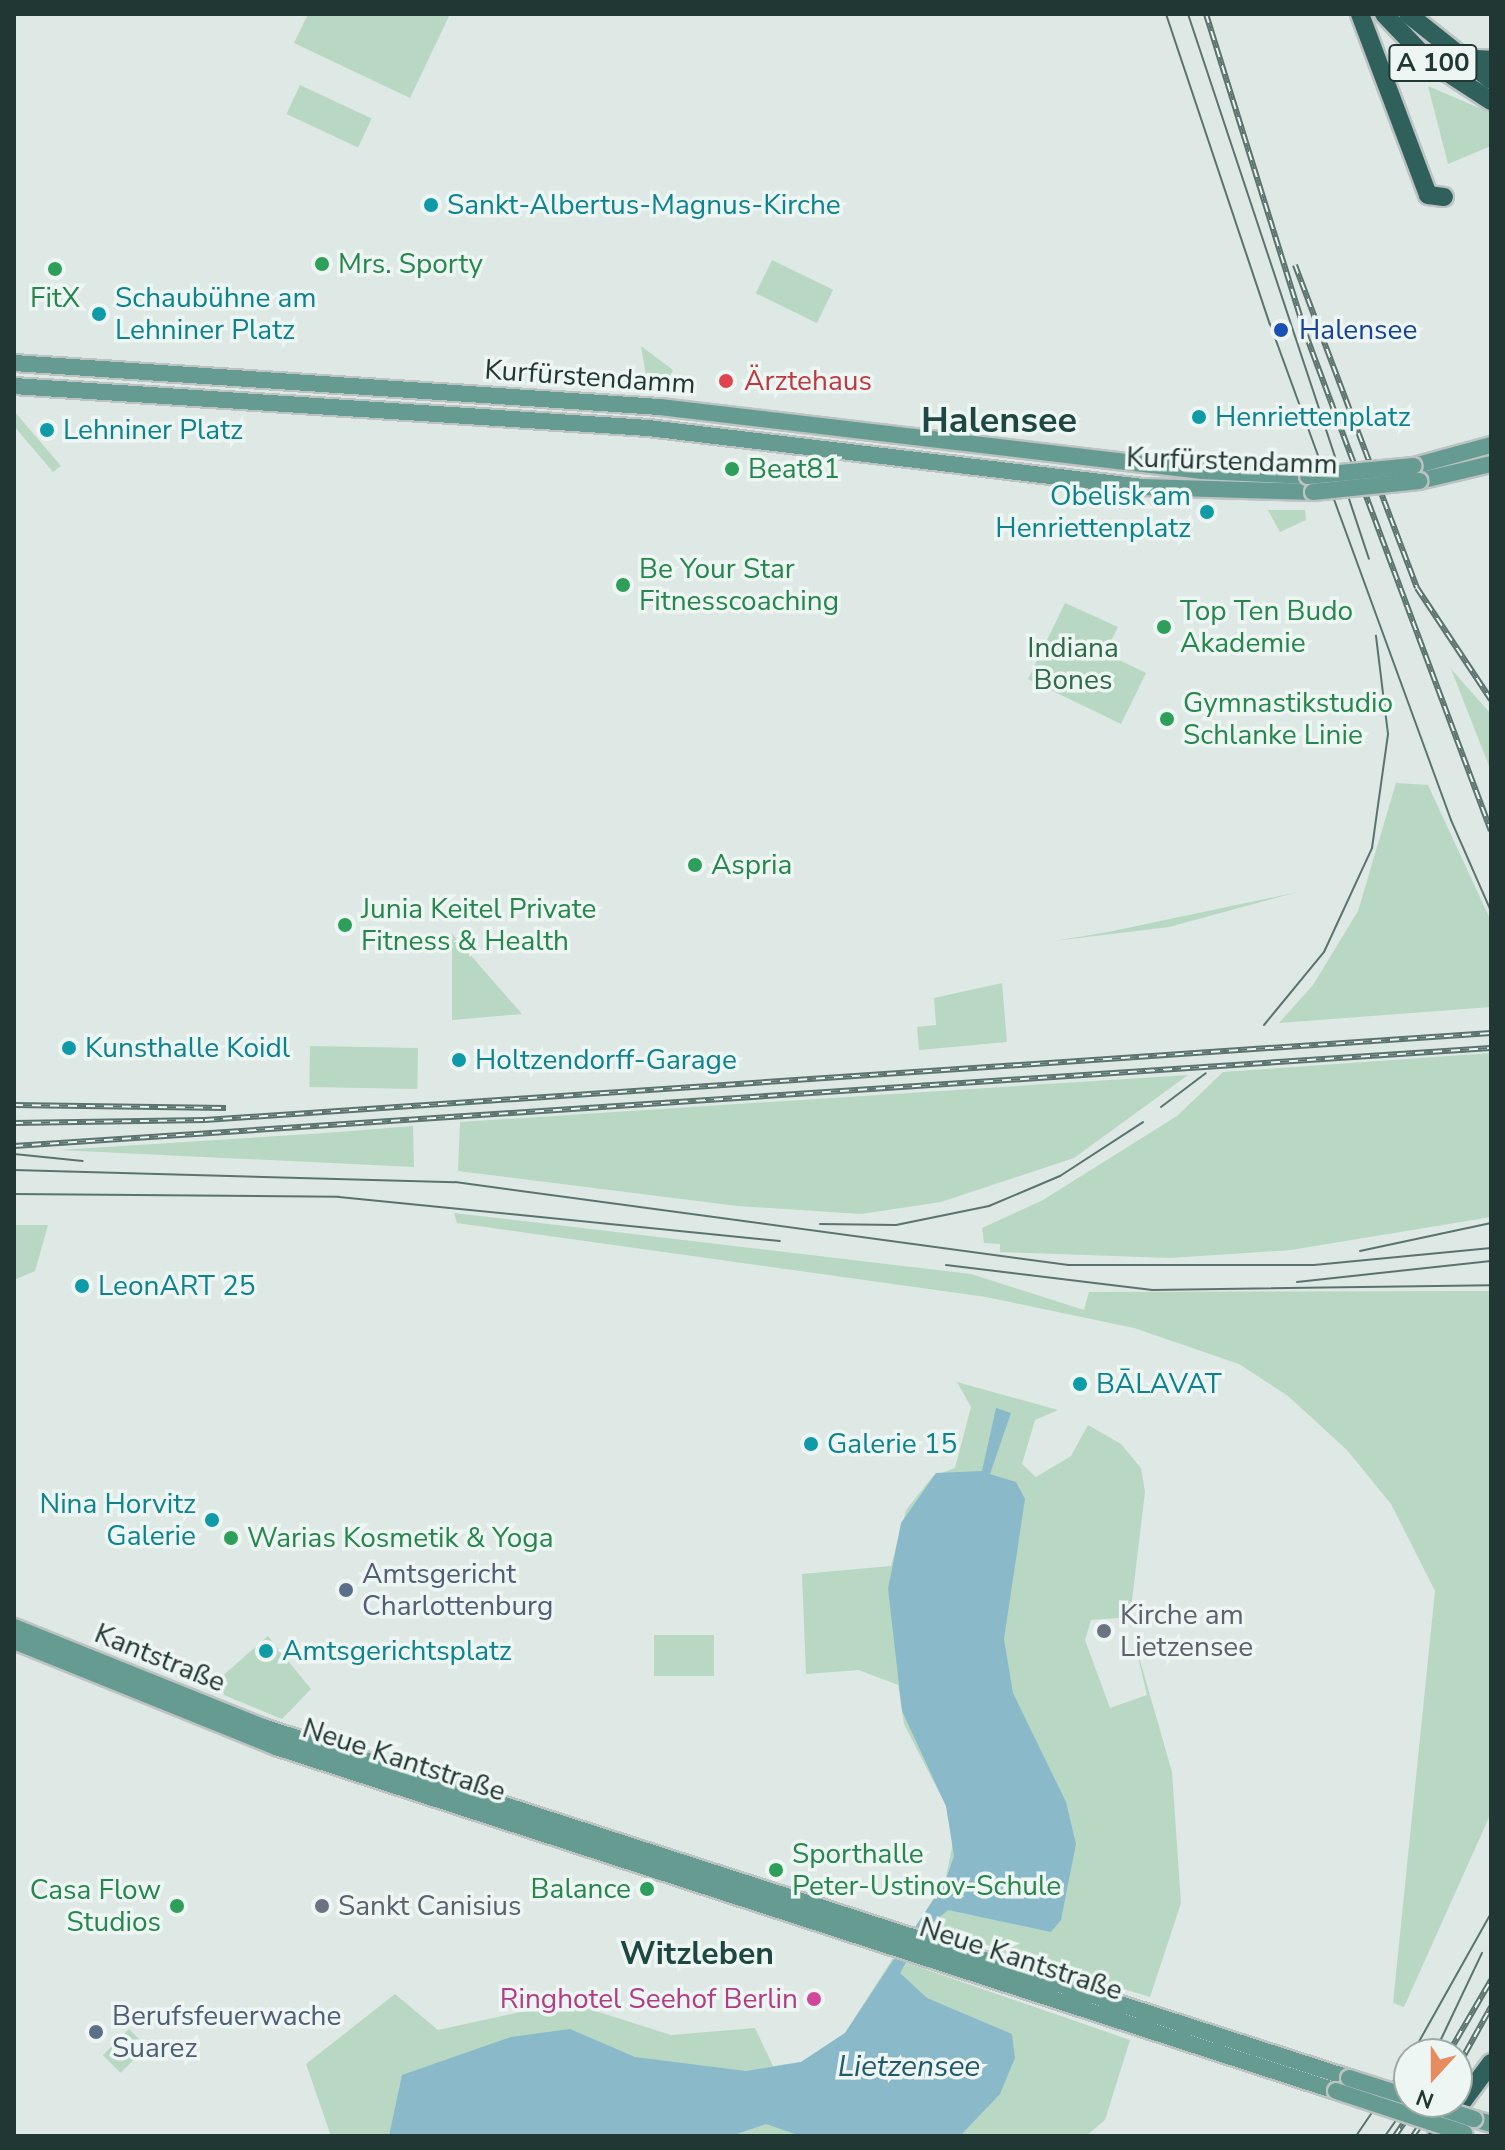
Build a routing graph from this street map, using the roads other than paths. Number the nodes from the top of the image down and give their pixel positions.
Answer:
1 (1360, 14) edge
2 (1384, 14) edge
3 (1408, 14) edge
4 (1457, 58) junction
5 (1491, 60) edge
6 (1491, 80) edge
7 (1491, 101) edge
8 (1444, 197) dead end
9 (14, 363) edge
10 (14, 386) edge
11 (1491, 445) edge
12 (1491, 464) edge
13 (1417, 473) junction
14 (1311, 484) junction
15 (14, 1627) edge
16 (14, 1641) edge
17 (282, 1740) junction
18 (933, 1951) junction
19 (1491, 2063) edge
20 (1491, 2078) edge
21 (1393, 2092) edge
22 (1471, 2118) edge
23 (1491, 2124) edge
24 (1461, 2135) edge
25 (1437, 2136) edge

1 - 8 highway
2 - 7 highway, A 100
3 - 4 highway, A 100
4 - 5 highway
4 - 6 highway, A 100
9 - 14 main road, Kurfürstendamm
10 - 14 main road, Kurfürstendamm
11 - 13 main road, Kurfürstendamm
12 - 13 main road, Kurfürstendamm
13 - 14 main road, Kurfürstendamm, bridge
15 - 17 main road, Kantstraße
16 - 17 main road, Kantstraße
17 - 18 main road, Neue Kantstraße
18 - 21 main road, Neue Kantstraße, bridge
18 - 24 main road, Neue Kantstraße, bridge
19 - 25 highway
20 - 24 highway
22 - 23 main road, bridge

